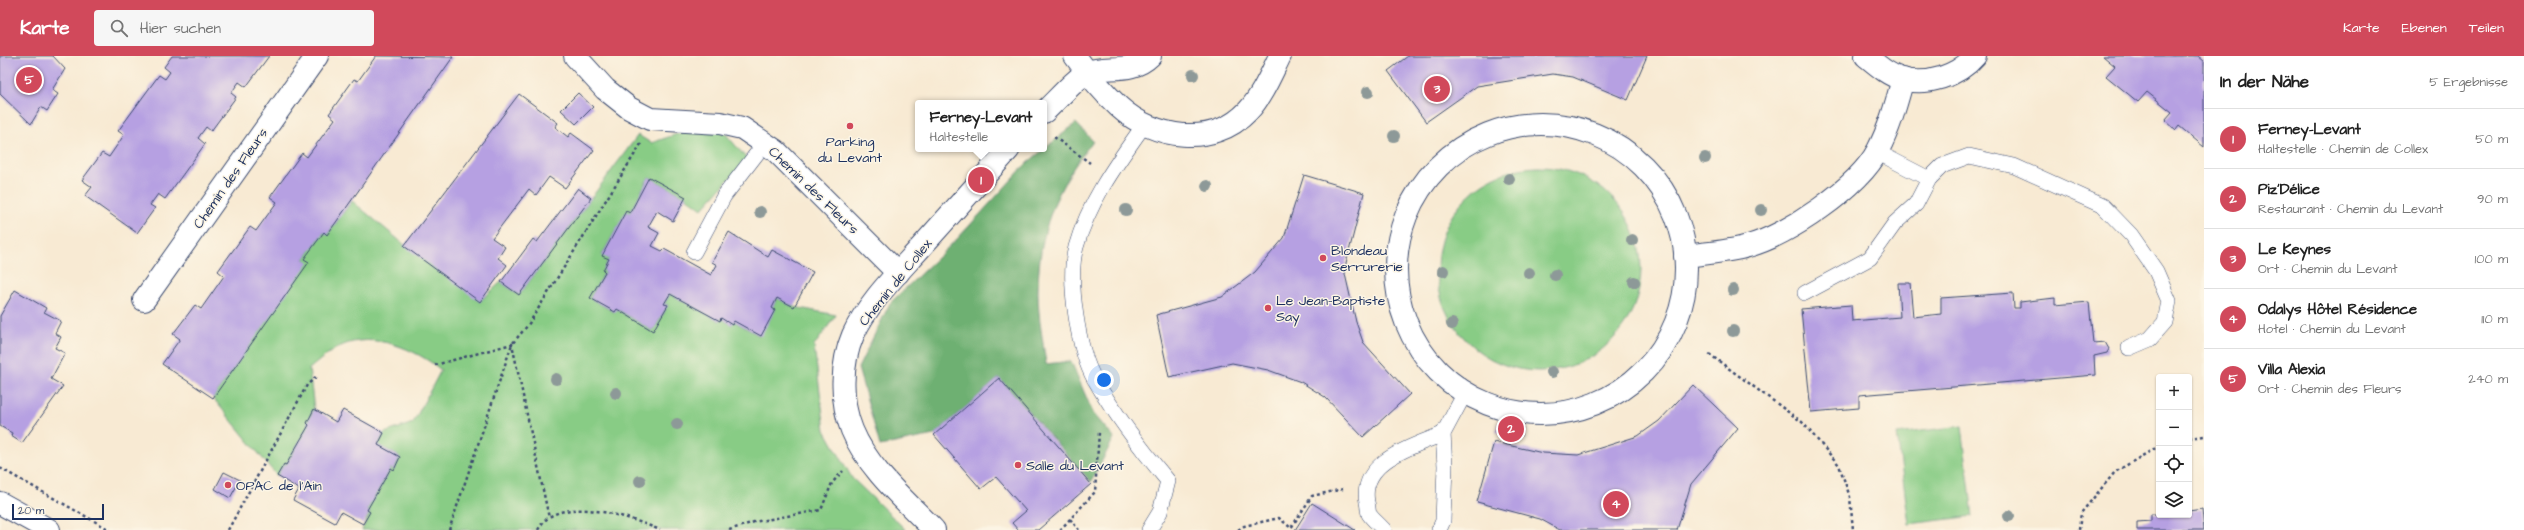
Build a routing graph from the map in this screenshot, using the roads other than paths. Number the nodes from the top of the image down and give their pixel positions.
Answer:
1 (317, 56) edge
2 (575, 56) edge
3 (1150, 56) edge
4 (1280, 56) edge
5 (1866, 56) edge
6 (1975, 56) edge
7 (1081, 64) edge
8 (1903, 79) junction
9 (1047, 108) edge
10 (1144, 125) junction
11 (766, 143) junction
12 (1006, 152) edge
13 (1877, 152) junction
14 (1929, 179) junction
15 (694, 252) dead end
16 (1685, 256) junction
17 (898, 273) junction
18 (1804, 293) dead end
19 (144, 300) dead end
20 (2129, 348) dead end
21 (1465, 393) junction
22 (1443, 434) junction
23 (0, 503) edge
24 (48, 530) edge
25 (934, 530) edge
26 (1149, 530) edge
27 (1384, 530) edge
28 (1439, 530) edge

1 - 19 street, Chemin des Fleurs
2 - 11 street, Chemin des Fleurs
3 - 7 street
4 - 10 street
5 - 8 street
6 - 8 street
7 - 9 street
7 - 10 street
8 - 13 street
10 - 26 lane
11 - 15 lane
11 - 17 street, Chemin des Fleurs
12 - 17 street, Chemin de Collex
13 - 14 lane
13 - 16 street
14 - 18 lane
14 - 20 lane
16 - 21 street
16 - 21 street
17 - 25 street, Chemin de Collex
21 - 22 lane
22 - 27 lane
22 - 28 lane
23 - 24 street

